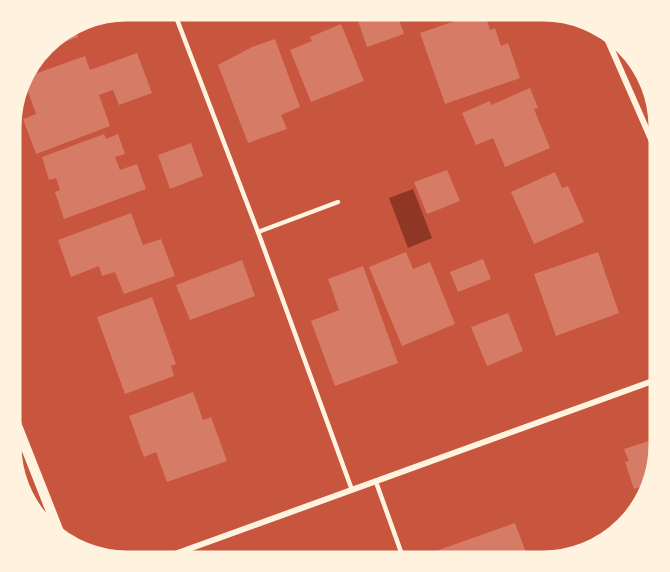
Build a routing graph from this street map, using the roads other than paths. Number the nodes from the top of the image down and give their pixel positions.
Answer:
1 (177, 20) edge
2 (608, 41) edge
3 (650, 137) edge
4 (338, 202) dead end
5 (258, 232) junction
6 (650, 382) edge
7 (20, 433) edge
8 (376, 482) junction
9 (352, 490) junction
10 (57, 527) edge
11 (180, 552) edge
12 (401, 552) edge

1 - 5 lane
2 - 3 street
4 - 5 lane
5 - 9 lane
6 - 8 street
7 - 10 street
8 - 9 street
8 - 12 lane
9 - 11 street

